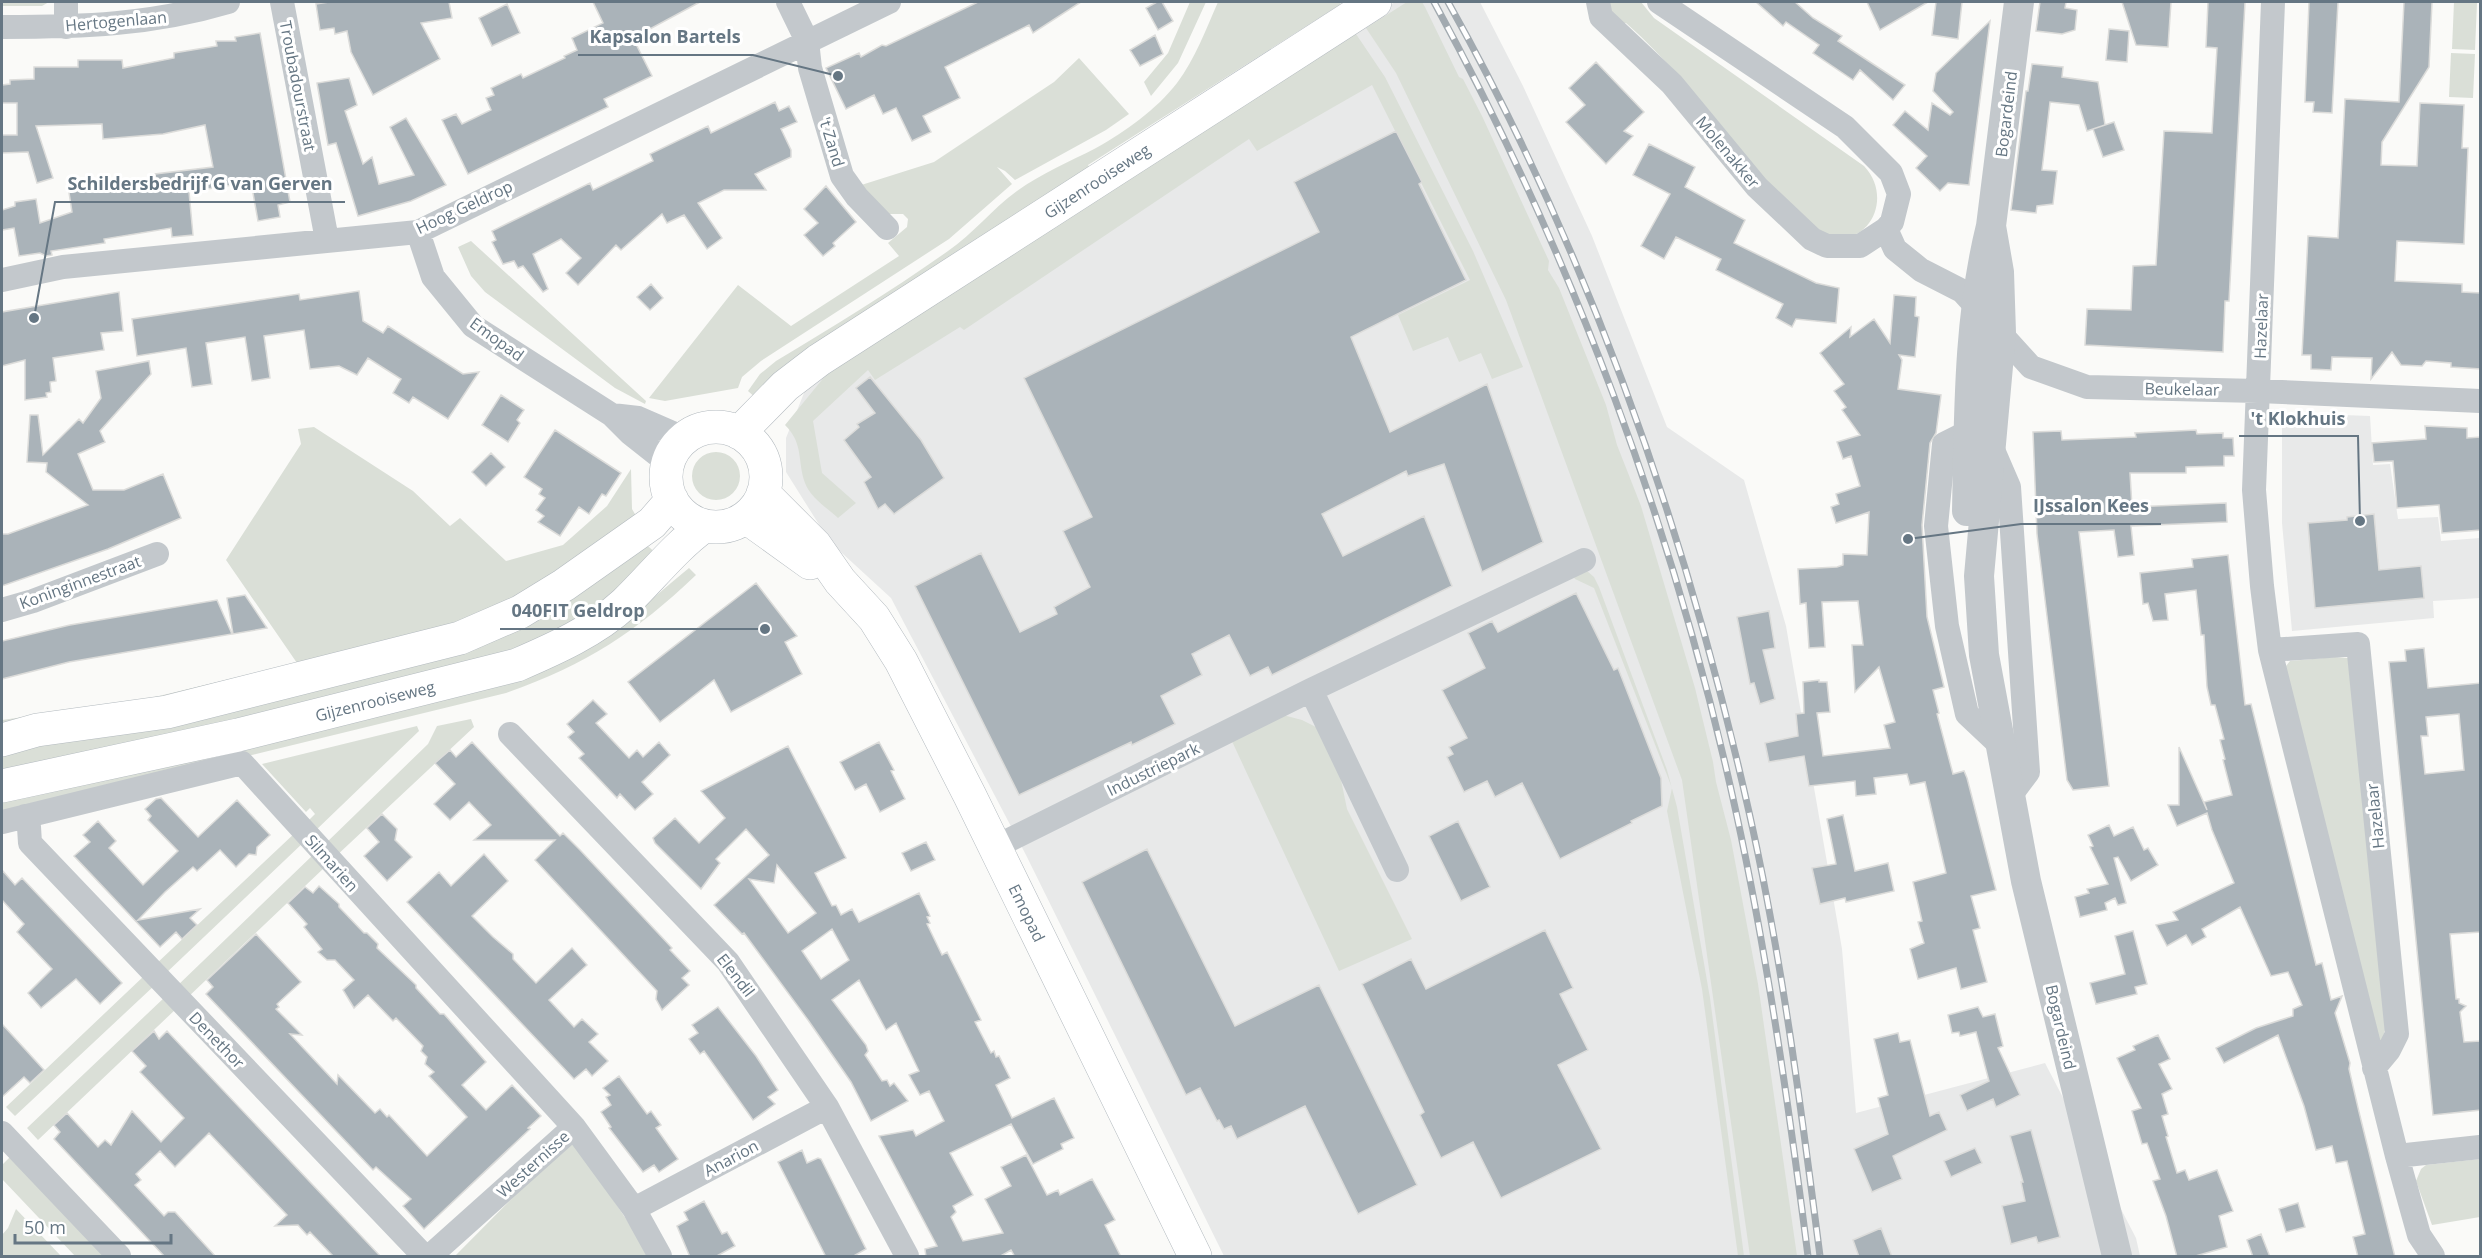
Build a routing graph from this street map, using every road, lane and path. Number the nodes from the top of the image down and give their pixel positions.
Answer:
1 (66, 2) edge
2 (228, 2) edge
3 (282, 2) edge
4 (788, 2) edge
5 (889, 2) edge
6 (1375, 2) edge
7 (1598, 2) edge
8 (1659, 2) edge
9 (2019, 2) edge
10 (2273, 2) edge
11 (2, 27) edge
12 (66, 27) junction
13 (807, 41) junction
14 (1991, 226) junction
15 (887, 228) dead end
16 (1886, 229) junction
17 (418, 232) junction
18 (327, 240) junction
19 (2, 280) edge
20 (1977, 306) junction
21 (2001, 333) junction
22 (2031, 367) junction
23 (1996, 388) junction
24 (2258, 391) junction
25 (2481, 401) edge
26 (1979, 437) junction
27 (748, 441) junction
28 (676, 450) junction
29 (672, 500) junction
30 (755, 505) junction
31 (704, 526) junction
32 (157, 554) dead end
33 (1584, 560) dead end
34 (2, 610) edge
35 (2270, 650) junction
36 (1311, 690) junction
37 (510, 734) dead end
38 (2, 740) edge
39 (2001, 746) junction
40 (2, 786) edge
41 (2010, 796) junction
42 (25, 816) junction
43 (2, 822) edge
44 (995, 847) junction
45 (1397, 870) dead end
46 (2374, 1068) junction
47 (828, 1107) junction
48 (574, 1127) junction
49 (2, 1133) edge
50 (2481, 1147) edge
51 (2397, 1156) junction
52 (634, 1209) junction
53 (119, 1257) edge
54 (424, 1257) edge
55 (430, 1257) edge
56 (660, 1257) edge
57 (907, 1257) edge
58 (1195, 1257) edge
59 (2117, 1257) edge
60 (2433, 1257) edge

1 - 12 street
2 - 12 street, Hertogenlaan
3 - 18 street, Troubadourstraat
4 - 13 street, 't Zand
5 - 13 street, Hoog Geldrop
6 - 27 main road, Gijzenrooiseweg
7 - 16 street, Molenakker
8 - 16 street
9 - 14 street, Bogardeind
10 - 24 street, Hazelaar
11 - 12 street, Hertogenlaan
13 - 15 street, 't Zand
13 - 17 street, Hoog Geldrop
14 - 20 street, Bogardeind
14 - 21 street, Bogardeind
16 - 20 street
17 - 18 street, Hoog Geldrop
17 - 28 street, Emopad
18 - 19 street, Hoog Geldrop
20 - 21 street, Beukelaar
20 - 26 street, Bogardeind
21 - 22 street, Beukelaar
21 - 23 street, Bogardeind
22 - 23 street
22 - 24 street, Beukelaar
23 - 26 street, Bogardeind
24 - 25 street, Beukelaar
24 - 35 street, Hazelaar
26 - 39 street, Bogardeind
26 - 39 street
26 - 41 street, Bogardeind
27 - 28 main road
27 - 30 main road
28 - 29 main road
29 - 31 main road
29 - 38 main road
30 - 31 main road
30 - 44 main road, Emopad
31 - 40 main road, Gijzenrooiseweg
32 - 34 street, Koninginnestraat
33 - 36 street, Industriepark
35 - 46 street, Hazelaar
35 - 46 street, Hazelaar
36 - 44 street, Industriepark
36 - 45 street
37 - 47 street, Elendil
39 - 41 street, Bogardeind
41 - 59 street, Bogardeind
42 - 43 street
42 - 48 street, Silmarien
42 - 54 street, Denethor
44 - 58 main road, Emopad
46 - 51 street, Hazelaar
47 - 52 street, Anarion
47 - 57 street, Elendil
48 - 52 street, Westernisse
48 - 55 street, Westernisse
49 - 53 street
50 - 51 street
51 - 60 street, Hazelaar
52 - 56 street, Westernisse

